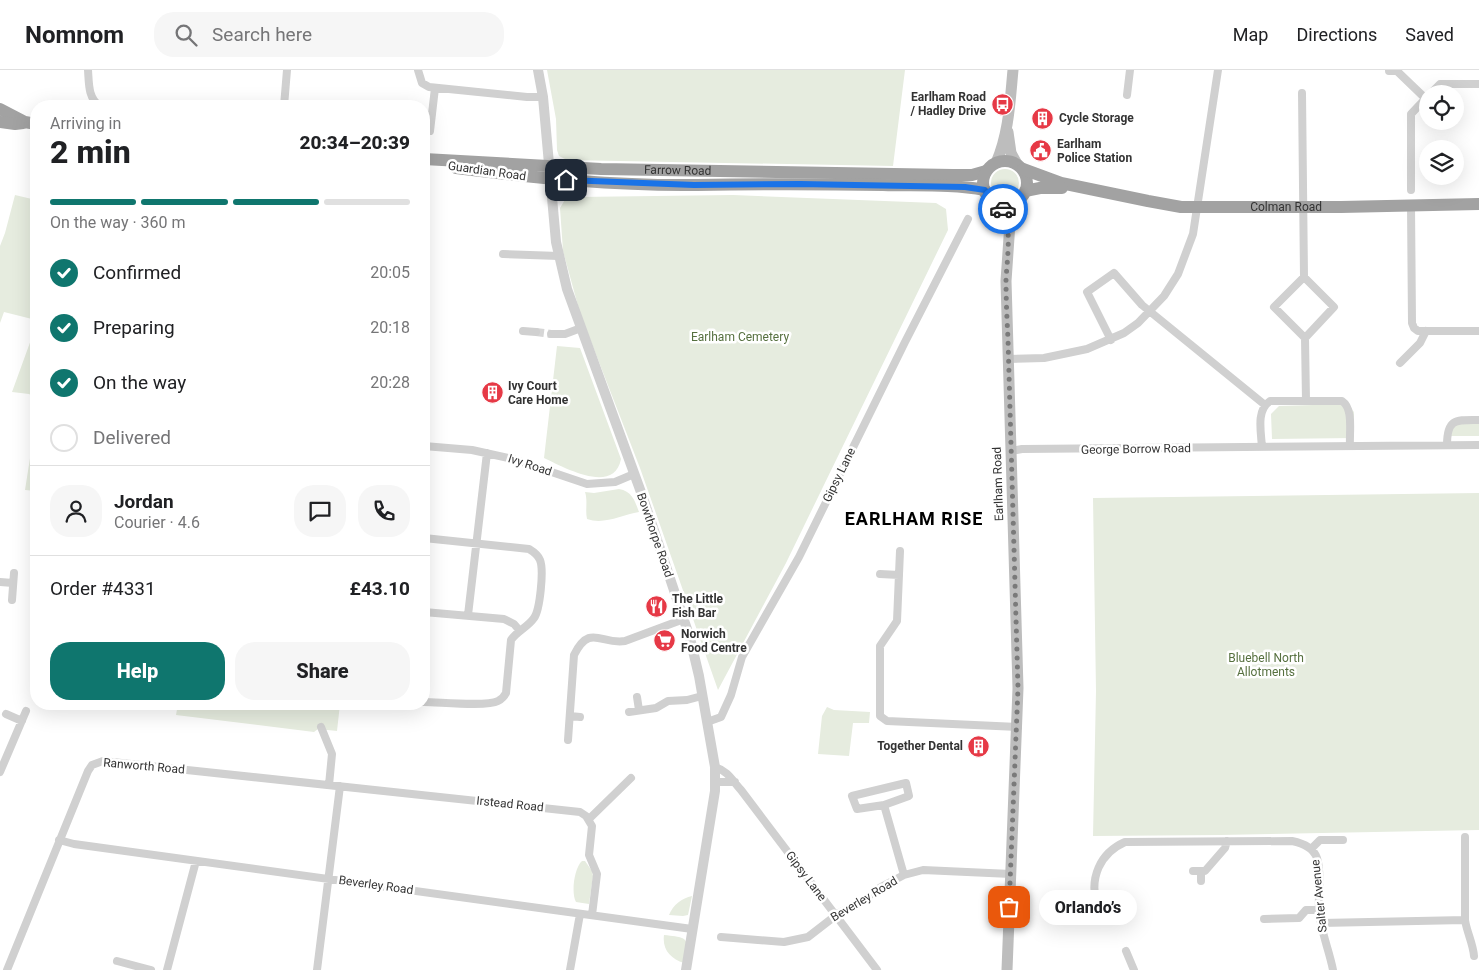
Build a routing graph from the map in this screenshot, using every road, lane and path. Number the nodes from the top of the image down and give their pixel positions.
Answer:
1 (88, 70) edge
2 (287, 70) edge
3 (418, 70) edge
4 (538, 70) edge
5 (1013, 70) edge
6 (1130, 70) edge
7 (1218, 70) edge
8 (1394, 71) edge
9 (1479, 84) edge
10 (1439, 85) edge
11 (435, 88) junction
12 (1419, 90) edge
13 (1302, 93) dead end
14 (1127, 95) dead end
15 (543, 97) junction
16 (94, 100) edge
17 (284, 100) edge
18 (1419, 105) edge
19 (0, 110) edge
20 (0, 122) edge
21 (30, 123) edge
22 (30, 123) edge
23 (1007, 126) junction
24 (430, 131) edge
25 (430, 160) edge
26 (430, 161) edge
27 (549, 166) junction
28 (991, 167) junction
29 (1020, 167) junction
30 (552, 179) junction
31 (985, 190) junction
32 (1411, 190) dead end
33 (1094, 191) junction
34 (1024, 194) junction
35 (997, 203) junction
36 (1479, 204) edge
37 (1411, 205) junction
38 (1303, 207) junction
39 (1198, 208) junction
40 (968, 219) dead end
41 (1008, 239) junction
42 (503, 254) dead end
43 (558, 256) junction
44 (1304, 277) junction
45 (1150, 311) junction
46 (581, 328) junction
47 (522, 331) dead end
48 (1426, 331) junction
49 (1479, 331) edge
50 (536, 332) tunnel mouth
51 (551, 334) tunnel mouth
52 (1305, 338) junction
53 (1111, 340) junction
54 (1008, 359) junction
55 (1400, 363) dead end
56 (1306, 401) junction
57 (1265, 405) junction
58 (1479, 420) edge
59 (1447, 445) junction
60 (1479, 445) edge
61 (1350, 446) junction
62 (430, 447) edge
63 (1262, 447) junction
64 (1011, 451) junction
65 (487, 453) junction
66 (634, 474) junction
67 (430, 539) edge
68 (476, 544) junction
69 (900, 551) dead end
70 (14, 573) dead end
71 (880, 574) dead end
72 (899, 575) junction
73 (0, 582) edge
74 (13, 584) junction
75 (12, 600) dead end
76 (430, 612) edge
77 (468, 614) junction
78 (684, 619) junction
79 (520, 630) junction
80 (702, 696) junction
81 (637, 697) dead end
82 (430, 702) edge
83 (639, 710) junction
84 (26, 711) dead end
85 (629, 712) dead end
86 (6, 714) dead end
87 (570, 716) junction
88 (580, 717) dead end
89 (22, 721) junction
90 (707, 722) junction
91 (1018, 727) junction
92 (321, 728) dead end
93 (568, 740) dead end
94 (715, 767) junction
95 (0, 772) edge
96 (632, 778) dead end
97 (716, 782) junction
98 (735, 782) junction
99 (329, 785) junction
100 (340, 786) junction
101 (884, 805) junction
102 (589, 819) junction
103 (1465, 837) dead end
104 (59, 840) junction
105 (1344, 840) dead end
106 (1227, 841) junction
107 (1311, 849) junction
108 (196, 861) junction
109 (1011, 874) junction
110 (904, 875) junction
111 (328, 878) junction
112 (1201, 881) dead end
113 (1108, 906) dead end
114 (1319, 910) junction
115 (580, 914) junction
116 (836, 915) junction
117 (592, 916) junction
118 (1264, 919) dead end
119 (1465, 920) junction
120 (1321, 923) junction
121 (692, 929) junction
122 (721, 936) dead end
123 (1126, 951) dead end
124 (1474, 956) dead end
125 (117, 961) dead end
126 (7, 970) edge
127 (151, 970) edge
128 (167, 970) edge
129 (317, 970) edge
130 (570, 970) edge
131 (686, 970) edge
132 (877, 970) edge
133 (1007, 970) edge
134 (1134, 970) edge
135 (1333, 970) edge

1 - 16 street
2 - 17 street
3 - 11 street
4 - 15 street, Bowthorpe Road
5 - 23 main road
6 - 14 street
7 - 39 street
8 - 12 street
9 - 10 street
11 - 15 street
11 - 24 street
13 - 38 street
15 - 27 street, Bowthorpe Road
18 - 32 street
19 - 21 highway
20 - 22 highway
23 - 28 main road
23 - 29 main road
25 - 27 highway, Guardian Road
26 - 30 highway, Guardian Road
27 - 28 highway, Farrow Road
27 - 30 street, Bowthorpe Road
28 - 29 highway, Colman Road
28 - 31 highway
29 - 33 highway, Colman Road
29 - 34 highway
30 - 31 highway, Farrow Road
30 - 43 street, Bowthorpe Road
31 - 35 highway
33 - 34 highway, Colman Road
33 - 39 highway, Colman Road
34 - 35 highway, Colman Road
34 - 41 main road, Earlham Road
35 - 41 main road, Earlham Road
36 - 37 highway, Colman Road
37 - 38 highway, Colman Road
37 - 48 street
38 - 39 highway, Colman Road
38 - 44 street
39 - 45 street
40 - 90 street, Gipsy Lane
41 - 54 main road, Earlham Road
42 - 43 street
43 - 46 street, Bowthorpe Road
44 - 52 street
44 - 52 street
45 - 53 street
45 - 53 street
45 - 57 street
46 - 51 street
46 - 66 street, Bowthorpe Road
47 - 50 street
48 - 49 street
48 - 55 street
52 - 56 street
53 - 54 street
54 - 64 main road, Earlham Road
56 - 57 street
56 - 61 street
57 - 63 street
58 - 59 street
59 - 60 street, George Borrow Road
59 - 61 street, George Borrow Road
61 - 63 street, George Borrow Road
62 - 65 street, Ivy Road
63 - 64 street, George Borrow Road
64 - 91 main road, Earlham Road
65 - 66 street, Ivy Road
65 - 68 street
66 - 78 street, Bowthorpe Road
67 - 68 street
68 - 77 street
68 - 79 street
69 - 72 street
70 - 74 street
71 - 72 street
72 - 91 street
73 - 74 street
74 - 75 street
76 - 77 street
77 - 79 street
78 - 80 street, Bowthorpe Road
78 - 87 street
79 - 82 street
80 - 83 street
80 - 90 street, Bowthorpe Road
81 - 83 street
83 - 85 street
84 - 89 street
86 - 89 street
87 - 88 street
87 - 93 street
89 - 95 street
90 - 94 street, Bowthorpe Road
91 - 109 main road, Earlham Road
92 - 99 street
94 - 97 street, Bowthorpe Road
94 - 98 street, Gipsy Lane
96 - 102 street
97 - 98 street
97 - 121 street, Bowthorpe Road
98 - 116 street, Gipsy Lane
99 - 100 street, Irstead Road
99 - 104 street, Ranworth Road
100 - 102 street, Irstead Road
100 - 111 street
101 - 101 street
101 - 110 street
102 - 117 street
103 - 119 street
104 - 108 street, Beverley Road
104 - 126 street, Ranworth Road
105 - 107 street
106 - 107 street, Salter Avenue
106 - 112 street
106 - 113 street, Salter Avenue
107 - 114 street, Salter Avenue
108 - 111 street, Beverley Road
108 - 128 street
109 - 110 street, Beverley Road
109 - 133 main road, Earlham Road
110 - 116 street, Beverley Road
111 - 115 street, Beverley Road
111 - 129 street
114 - 118 street
114 - 120 street, Salter Avenue
115 - 117 street, Beverley Road
115 - 130 street
116 - 122 street, Beverley Road
116 - 132 street, Gipsy Lane
117 - 121 street, Beverley Road
119 - 120 street
119 - 124 street
120 - 135 street, Salter Avenue
121 - 131 street, Bowthorpe Road
123 - 134 street
125 - 127 street

